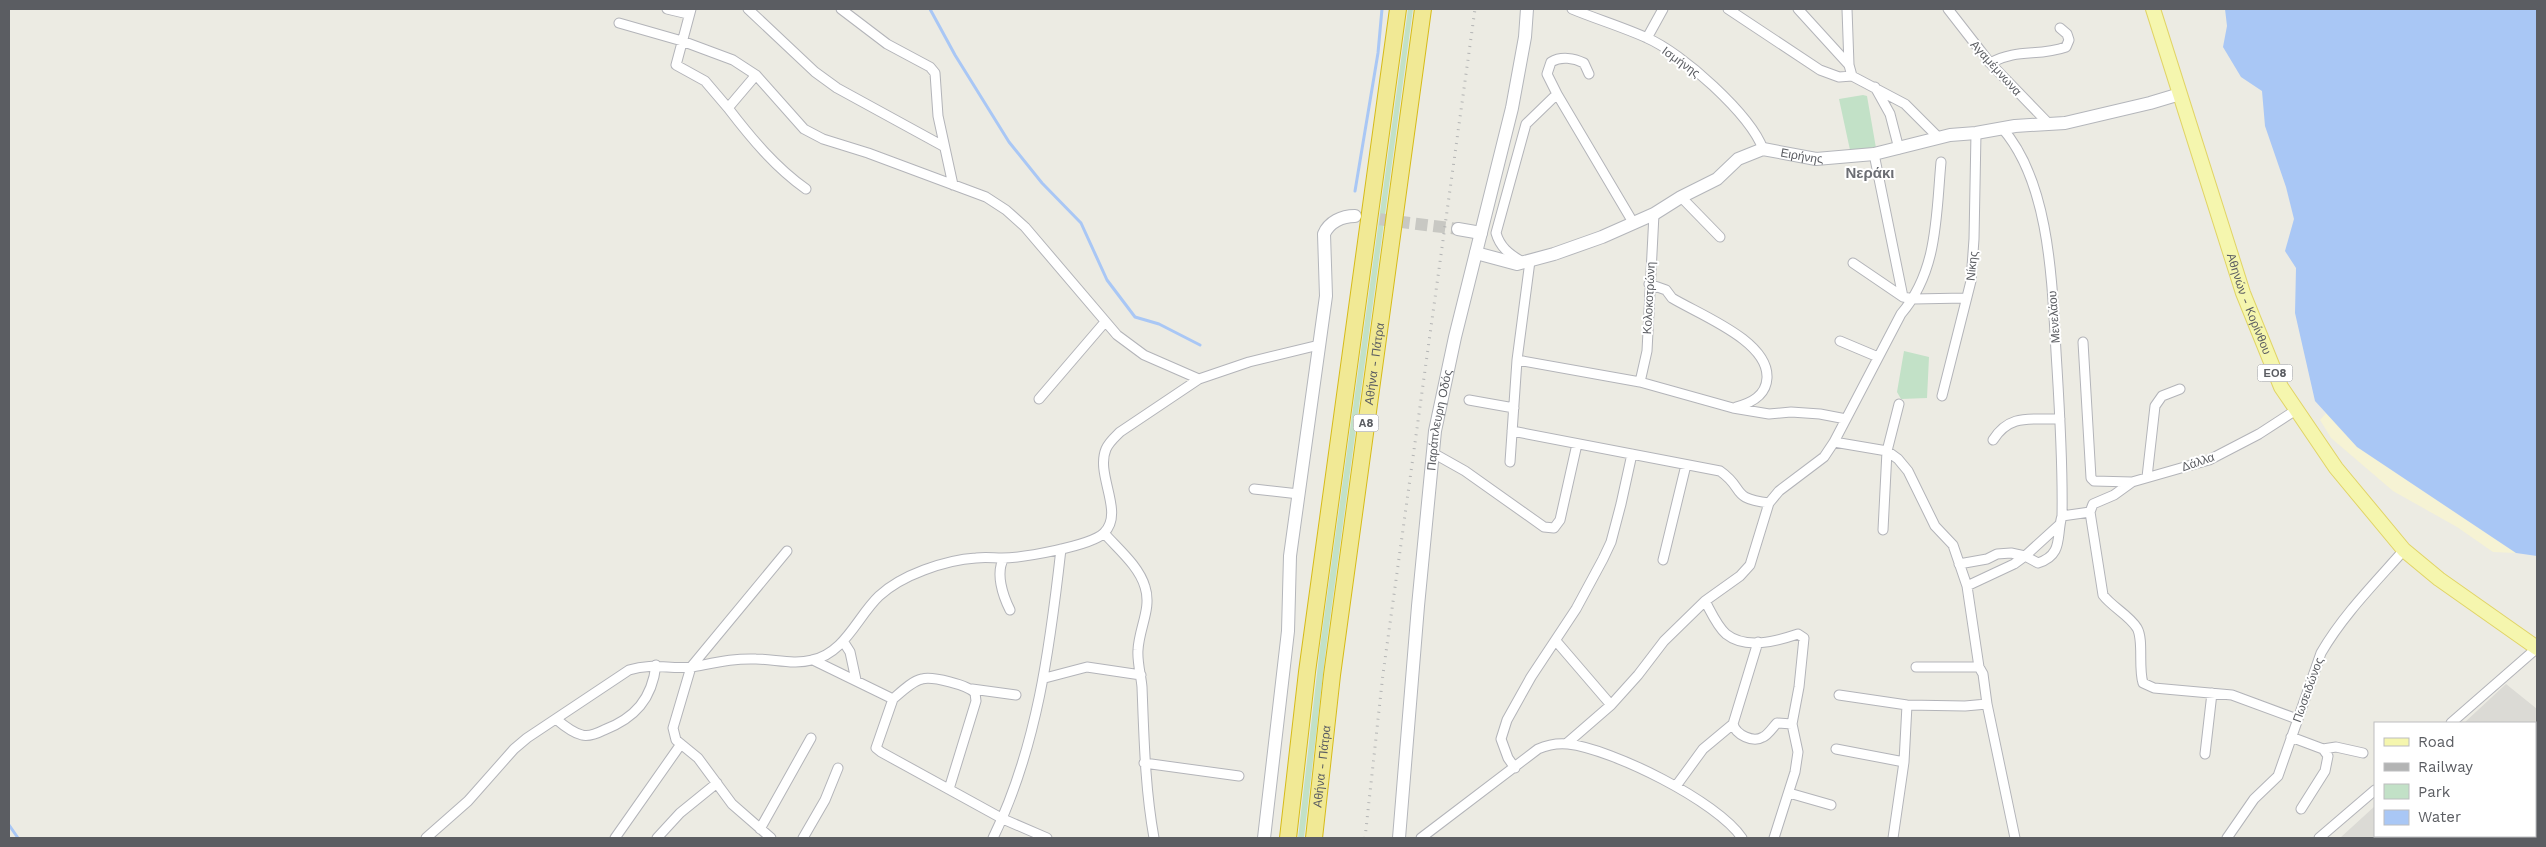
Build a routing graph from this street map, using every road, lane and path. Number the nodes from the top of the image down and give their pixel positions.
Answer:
1 (667, 9) edge
2 (748, 9) edge
3 (841, 9) edge
4 (1398, 9) edge
5 (1423, 9) edge
6 (1527, 9) edge
7 (1572, 9) edge
8 (1663, 9) edge
9 (1728, 9) edge
10 (1798, 9) edge
11 (1848, 9) edge
12 (1948, 9) edge
13 (2152, 9) edge
14 (690, 12) edge
15 (619, 23) dead end
16 (2060, 28) dead end
17 (1647, 38) junction
18 (682, 41) junction
19 (1990, 63) junction
20 (1849, 65) junction
21 (1588, 74) dead end
22 (756, 75) junction
23 (1852, 76) junction
24 (1875, 87) junction
25 (1557, 94) junction
26 (2180, 94) junction
27 (728, 108) junction
28 (2049, 124) junction
29 (2002, 128) junction
30 (1976, 133) junction
31 (1938, 136) junction
32 (943, 146) junction
33 (1763, 149) junction
34 (1899, 149) junction
35 (1874, 154) junction
36 (1941, 162) dead end
37 (953, 185) junction
38 (806, 189) dead end
39 (1681, 196) junction
40 (1654, 214) junction
41 (1355, 216) tunnel mouth
42 (1634, 224) junction
43 (1458, 229) tunnel mouth
44 (1481, 233) junction
45 (1720, 237) dead end
46 (1476, 253) junction
47 (1527, 262) junction
48 (1853, 263) dead end
49 (1649, 284) junction
50 (1903, 297) junction
51 (1966, 298) junction
52 (1914, 299) junction
53 (1105, 322) junction
54 (1840, 341) dead end
55 (2083, 342) dead end
56 (1319, 345) junction
57 (1878, 357) junction
58 (1517, 360) junction
59 (1199, 379) junction
60 (1640, 382) junction
61 (2180, 389) dead end
62 (1942, 396) dead end
63 (1039, 399) dead end
64 (1469, 400) dead end
65 (1899, 404) dead end
66 (1514, 408) junction
67 (1733, 408) junction
68 (2296, 410) junction
69 (1846, 418) junction
70 (2060, 419) junction
71 (1512, 431) junction
72 (1993, 440) dead end
73 (1834, 442) junction
74 (1577, 444) junction
75 (1887, 451) junction
76 (1433, 453) junction
77 (1632, 454) junction
78 (1510, 462) dead end
79 (1686, 465) junction
80 (2147, 477) junction
81 (2132, 482) junction
82 (1254, 489) dead end
83 (1299, 494) junction
84 (1769, 503) junction
85 (2090, 512) junction
86 (2061, 520) junction
87 (1884, 530) dead end
88 (1104, 533) junction
89 (1061, 549) junction
90 (2404, 550) junction
91 (787, 551) dead end
92 (2025, 556) junction
93 (1004, 558) junction
94 (1663, 560) dead end
95 (1959, 564) junction
96 (1967, 586) junction
97 (1705, 601) junction
98 (1010, 610) dead end
99 (843, 641) junction
100 (1556, 641) junction
101 (1758, 642) junction
102 (2537, 648) edge
103 (813, 660) junction
104 (656, 665) junction
105 (691, 667) junction
106 (1916, 667) dead end
107 (1979, 667) junction
108 (1142, 675) junction
109 (1045, 678) junction
110 (856, 680) junction
111 (972, 689) junction
112 (2212, 693) junction
113 (1016, 695) dead end
114 (1839, 695) dead end
115 (893, 699) junction
116 (1987, 704) junction
117 (1611, 705) junction
118 (1906, 705) junction
119 (556, 719) junction
120 (2297, 719) junction
121 (2452, 722) edge
122 (1733, 724) junction
123 (1792, 724) junction
124 (2291, 737) junction
125 (811, 738) dead end
126 (681, 744) junction
127 (1566, 744) junction
128 (1836, 749) dead end
129 (2324, 749) junction
130 (2363, 753) dead end
131 (2205, 754) dead end
132 (1904, 762) junction
133 (1144, 763) junction
134 (838, 768) dead end
135 (1514, 768) junction
136 (1239, 776) dead end
137 (717, 783) junction
138 (1676, 786) junction
139 (949, 789) junction
140 (2374, 791) edge
141 (1789, 793) junction
142 (1831, 805) dead end
143 (2301, 809) dead end
144 (1003, 819) junction
145 (760, 829) junction
146 (1432, 835) edge
147 (426, 838) edge
148 (615, 838) edge
149 (657, 838) edge
150 (771, 838) edge
151 (803, 838) edge
152 (993, 838) edge
153 (1047, 838) edge
154 (1154, 838) edge
155 (1264, 838) edge
156 (1288, 838) edge
157 (1314, 838) edge
158 (1399, 838) edge
159 (1421, 838) edge
160 (1742, 838) edge
161 (1774, 838) edge
162 (1893, 838) edge
163 (2015, 838) edge
164 (2227, 838) edge
165 (2319, 838) edge

1 - 14 street
2 - 32 street
3 - 32 street
4 - 156 highway, Αθήνα - Πάτρα / Α8
5 - 157 highway, Αθήνα - Πάτρα / Α8
6 - 44 street, Παράπλευρη Οδός
7 - 17 street, Ισμήνης
8 - 17 street
9 - 23 street
10 - 20 street
11 - 20 street
12 - 19 street, Αγαμέμνωνα
13 - 26 main road, Αθηνών - Κορίνθου / ΕΟ8
14 - 18 street
15 - 18 street
16 - 19 street
17 - 33 street, Ισμήνης
18 - 22 street
18 - 27 street
19 - 28 street, Αγαμέμνωνα
20 - 23 street
21 - 25 street
22 - 27 street
22 - 37 street
23 - 24 street
24 - 31 street
24 - 34 street
25 - 42 street
25 - 47 street
26 - 28 street, Ειρήνης
26 - 68 main road, Αθηνών - Κορίνθου / ΕΟ8
27 - 38 street
28 - 29 street, Ειρήνης
29 - 30 street, Ειρήνης
29 - 70 street, Μενελάου
30 - 31 street, Ειρήνης
30 - 51 street, Νίκης
31 - 34 street, Ειρήνης
32 - 37 street
33 - 35 street, Ειρήνης
33 - 39 street, Ειρήνης
34 - 35 street, Ειρήνης
35 - 50 street
36 - 52 street
37 - 53 street
39 - 40 street, Ειρήνης
39 - 45 street
40 - 42 street, Ειρήνης
40 - 49 street, Κολοκοτρώνη
41 - 56 street
42 - 47 street, Ειρήνης
43 - 44 street
44 - 46 street, Παράπλευρη Οδός
46 - 47 street, Ειρήνης
46 - 76 street, Παράπλευρη Οδός
47 - 58 street
48 - 50 street
49 - 60 street, Κολοκοτρώνη
49 - 67 street
50 - 52 street
51 - 52 street
51 - 62 street, Νίκης
52 - 57 street
53 - 59 street
53 - 63 street
54 - 57 street
55 - 81 street, Δάλλα
56 - 59 street
56 - 83 street
57 - 69 street
58 - 60 street
58 - 66 street
59 - 88 street
60 - 67 street
61 - 80 street
64 - 66 street
65 - 75 street
66 - 71 street
67 - 69 street
68 - 80 street, Δάλλα
68 - 90 main road, Αθηνών - Κορίνθου / ΕΟ8
69 - 73 street
70 - 72 street
70 - 86 street, Μενελάου
71 - 74 street
71 - 78 street
73 - 75 street
73 - 84 street
74 - 76 street
74 - 77 street
75 - 87 street
75 - 95 street
76 - 158 street, Παράπλευρη Οδός
77 - 79 street
77 - 100 street
79 - 84 street
79 - 94 street
80 - 81 street, Δάλλα
81 - 85 street
82 - 83 street
83 - 155 street
84 - 97 street
85 - 86 street
85 - 112 street
86 - 92 street
86 - 92 street, Μενελάου
88 - 89 street
88 - 108 street
89 - 93 street
89 - 109 street
90 - 102 main road, Αθηνών - Κορίνθου / ΕΟ8
90 - 120 street, Πωσειδώνος
91 - 105 street
92 - 95 street, Μενελάου
92 - 96 street
93 - 98 street
93 - 99 street
95 - 96 street
96 - 107 street
97 - 101 street
97 - 117 street
99 - 103 street
99 - 110 street
100 - 117 street
100 - 135 street
101 - 122 street
101 - 123 street
102 - 121 street
103 - 105 street
103 - 110 street
104 - 105 street
104 - 119 street
104 - 119 street
105 - 126 street
106 - 107 street
107 - 116 street
108 - 109 street
108 - 133 street
109 - 144 street
110 - 115 street
111 - 113 street
111 - 115 street
111 - 139 street
112 - 120 street
112 - 131 street
114 - 118 street
115 - 139 street
116 - 118 street
116 - 163 street
117 - 127 street
118 - 132 street
119 - 147 street
120 - 124 street, Πωσειδώνος
122 - 123 street
122 - 138 street
123 - 141 street
124 - 129 street
124 - 164 street, Πωσειδώνος
125 - 145 street
126 - 137 street
126 - 148 street
127 - 135 street
127 - 138 street
128 - 132 street
129 - 130 street
129 - 143 street
132 - 162 street
133 - 136 street
133 - 154 street
134 - 151 street
135 - 146 street
137 - 145 street
137 - 149 street
138 - 160 street
139 - 144 street
140 - 165 street
141 - 142 street
141 - 161 street
144 - 152 street
144 - 153 street
145 - 150 street
146 - 159 street

